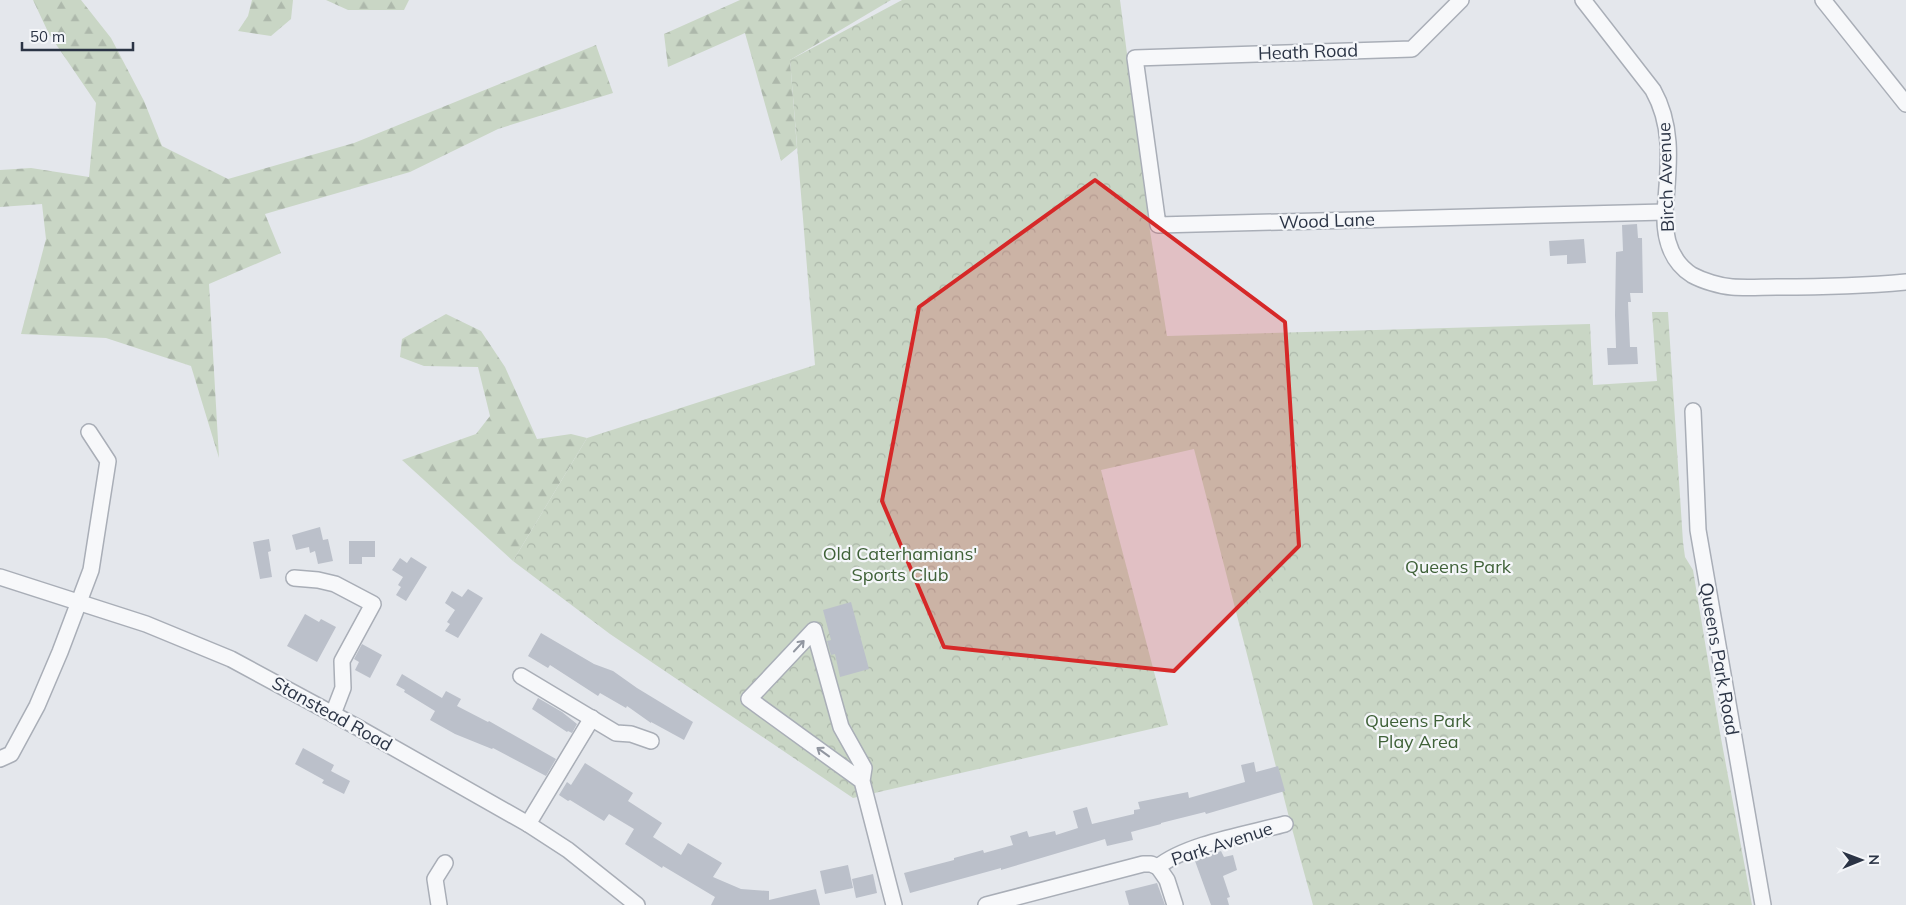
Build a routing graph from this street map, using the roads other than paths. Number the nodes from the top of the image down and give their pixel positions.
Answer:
1 (1460, 0) edge
2 (1583, 0) edge
3 (1823, 0) edge
4 (1135, 58) joint
5 (1906, 104) edge
6 (1665, 212) junction
7 (1906, 282) edge
8 (1693, 410) dead end
9 (89, 432) dead end
10 (0, 578) edge
11 (294, 578) dead end
12 (78, 602) junction
13 (521, 676) dead end
14 (333, 714) junction
15 (592, 718) junction
16 (651, 741) dead end
17 (0, 759) edge
18 (862, 781) junction
19 (528, 824) junction
20 (1284, 824) dead end
21 (445, 864) dead end
22 (1158, 867) junction
23 (619, 899) edge
24 (439, 905) edge
25 (637, 905) edge
26 (894, 905) edge
27 (986, 905) edge
28 (1175, 905) edge
29 (1763, 905) edge

1 - 4 street, Heath Road
2 - 6 street, Birch Avenue
3 - 5 street
4 - 6 street, Wood Lane
6 - 7 street, Birch Avenue
8 - 29 street, Queens Park Road
9 - 12 street
10 - 12 street, Stanstead Road
11 - 14 street
12 - 14 street, Stanstead Road
12 - 17 street
13 - 15 street
14 - 19 street, Stanstead Road
15 - 16 street
15 - 19 street
18 -> 18 street
18 - 26 street
19 - 23 street, Stanstead Road
20 - 22 street, Park Avenue
21 - 24 street
22 - 27 street, Park Avenue
22 - 28 street
23 - 25 street, Stanstead Road

